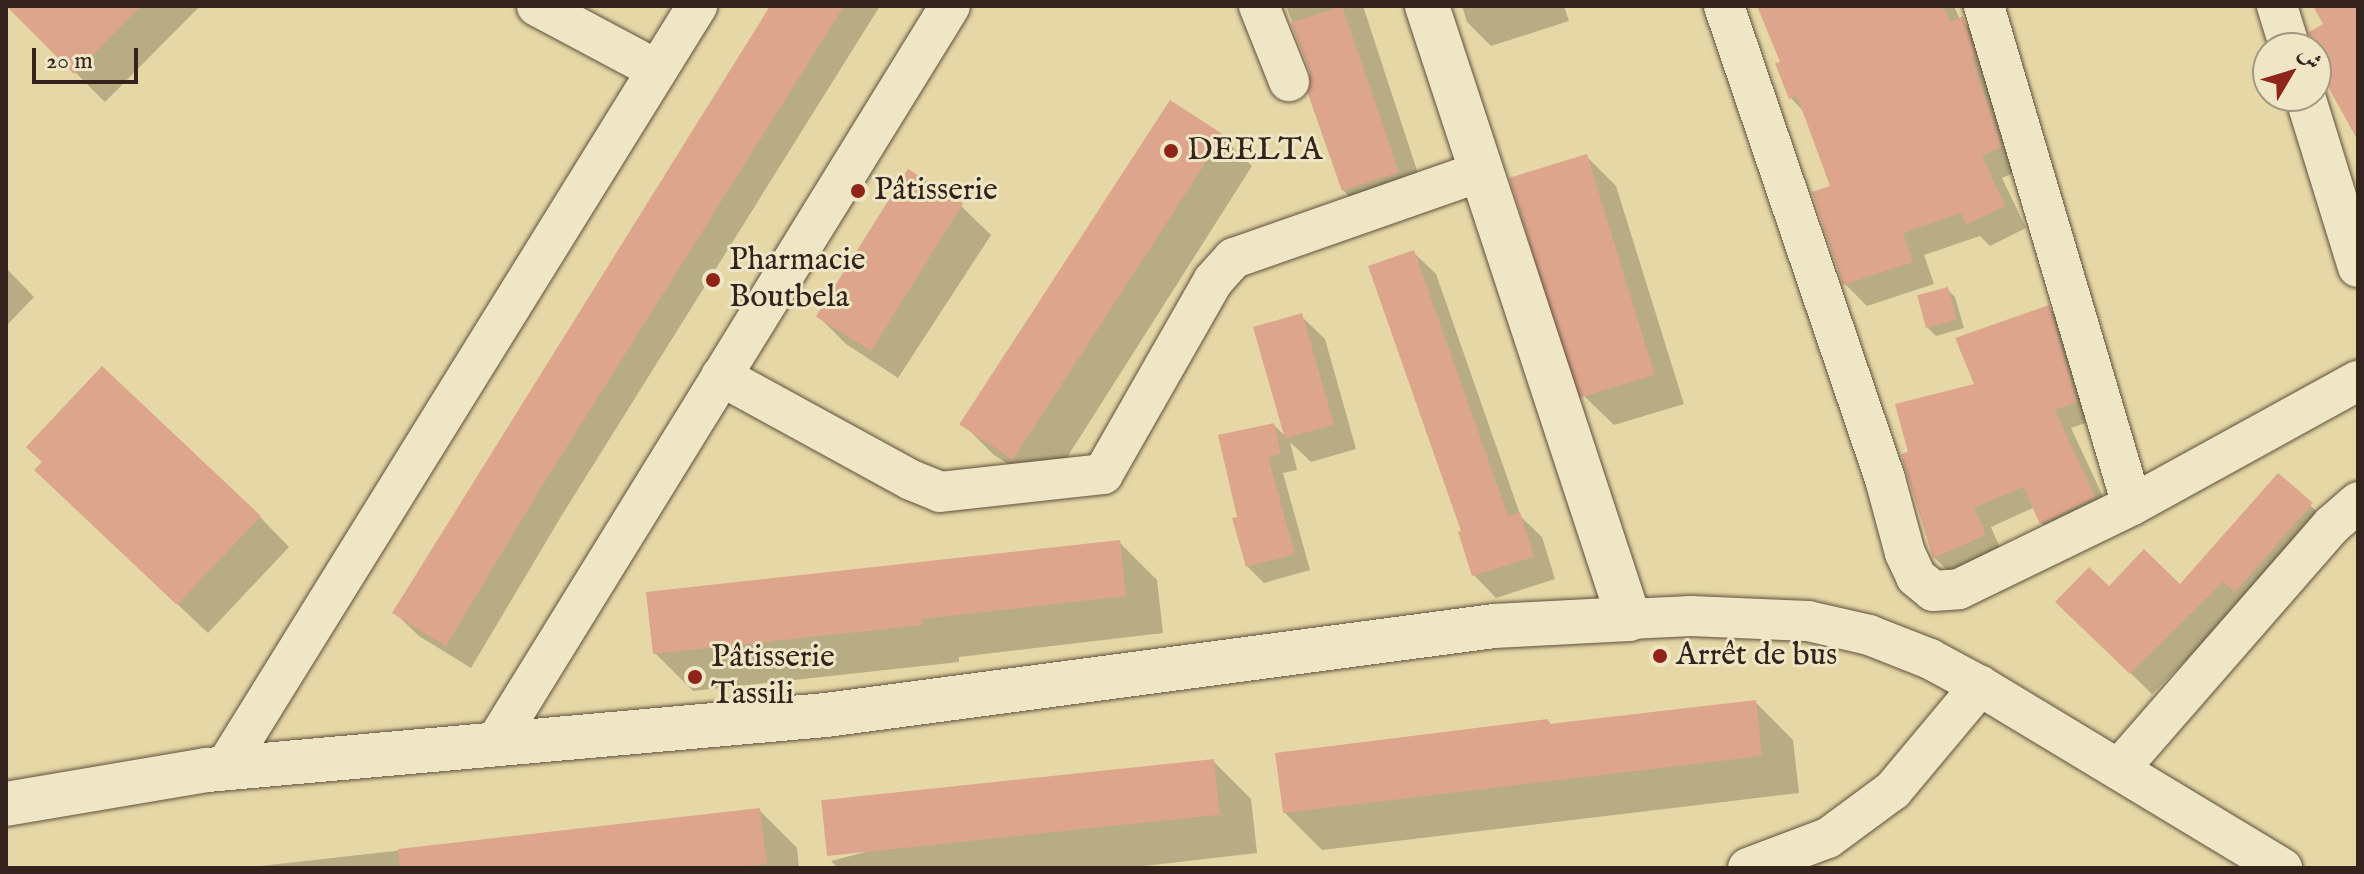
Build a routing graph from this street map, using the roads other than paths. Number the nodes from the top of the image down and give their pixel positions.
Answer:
1 (537, 6) edge
2 (697, 6) edge
3 (950, 6) edge
4 (1259, 6) edge
5 (1427, 6) edge
6 (1724, 6) edge
7 (1984, 6) edge
8 (2277, 6) edge
9 (2285, 32) edge
10 (657, 70) junction
11 (1289, 81) dead end
12 (2310, 112) edge
13 (1482, 171) junction
14 (2358, 267) edge
15 (721, 376) junction
16 (2358, 381) edge
17 (2358, 502) edge
18 (2132, 505) junction
19 (1629, 619) junction
20 (1980, 686) junction
21 (494, 745) junction
22 (224, 769) junction
23 (2119, 769) junction
24 (6, 804) edge
25 (2268, 864) edge
26 (1748, 868) edge

1 - 10 street
2 - 10 street
3 - 15 street
4 - 11 street
5 - 13 street
6 - 18 street
7 - 18 street
8 - 9 street
10 - 22 street
12 - 14 street
13 - 15 street
13 - 19 street
15 - 21 street
16 - 18 street
17 - 23 street
19 - 20 street
19 - 21 street
20 - 23 street
20 - 26 street
21 - 22 street
22 - 24 street
23 - 25 street

